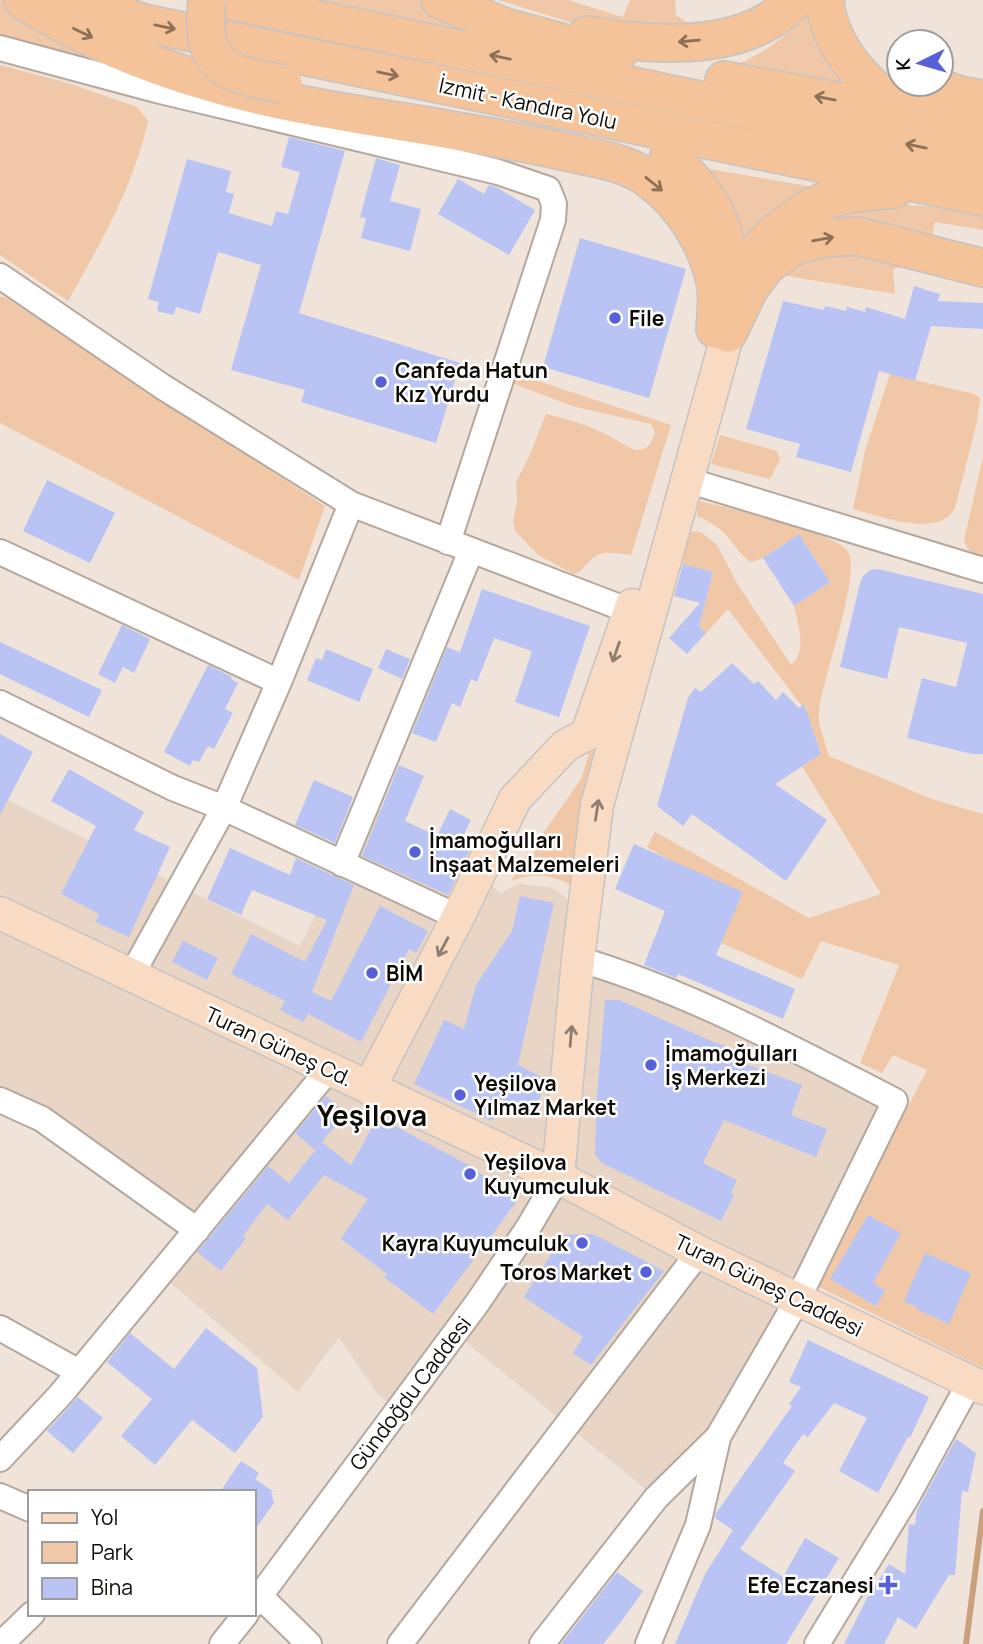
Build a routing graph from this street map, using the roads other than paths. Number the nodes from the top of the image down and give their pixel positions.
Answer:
1 (23, 0) edge
2 (76, 0) edge
3 (207, 0) edge
4 (226, 0) edge
5 (440, 0) edge
6 (473, 0) edge
7 (796, 0) edge
8 (805, 0) edge
9 (825, 0) edge
10 (837, 0) edge
11 (0, 48) edge
12 (885, 65) edge
13 (668, 69) junction
14 (983, 99) edge
15 (923, 100) edge
16 (983, 132) edge
17 (669, 155) junction
18 (983, 160) edge
19 (924, 185) junction
20 (872, 192) junction
21 (983, 197) edge
22 (983, 268) edge
23 (0, 276) edge
24 (722, 331) junction
25 (687, 480) junction
26 (351, 505) junction
27 (448, 542) junction
28 (471, 551) junction
29 (0, 552) edge
30 (983, 570) edge
31 (630, 611) junction
32 (279, 682) junction
33 (0, 703) edge
34 (224, 808) junction
35 (342, 864) junction
36 (0, 913) edge
37 (458, 917) junction
38 (578, 959) junction
39 (131, 976) junction
40 (328, 1069) junction
41 (369, 1088) junction
42 (0, 1100) edge
43 (558, 1177) junction
44 (197, 1230) junction
45 (699, 1252) junction
46 (798, 1299) junction
47 (0, 1328) edge
48 (79, 1372) junction
49 (977, 1385) edge
50 (718, 1437) junction
51 (0, 1459) edge
52 (0, 1496) edge
53 (28, 1508) edge
54 (256, 1598) edge
55 (256, 1604) edge
56 (30, 1616) edge
57 (243, 1616) edge
58 (1, 1644) edge
59 (222, 1644) edge
60 (309, 1644) edge
61 (400, 1644) edge
62 (542, 1644) edge
63 (649, 1644) edge
64 (817, 1644) edge

1 -> 24 highway
2 -> 19 highway, İzmit - Kandıra Yolu
3 - 17 highway, bridge
18 -> 4 highway, İzmit - Kandıra Yolu
5 - 13 highway
7 -> 6 highway
8 - 13 highway
9 - 15 highway
10 - 12 highway
11 - 27 street
15 -> 13 highway
14 - 15 highway
15 - 16 highway
17 - 20 highway
17 - 24 highway
19 - 20 highway
19 - 21 highway, İzmit - Kandıra Yolu
20 - 24 highway
24 -> 22 highway
23 - 26 street
24 - 25 main road
24 - 31 main road
25 - 30 street
38 -> 25 main road
26 - 27 street
26 - 32 street
27 - 28 street
28 - 31 street
28 - 35 street
29 - 32 street
31 -> 37 main road
32 - 34 street
33 - 34 street
34 - 35 street
34 - 39 street
35 - 37 street
36 - 39 main road, Turan Güneş Cd.
37 -> 41 main road
43 -> 38 main road
38 - 46 street
39 - 40 main road, Turan Güneş Cd.
40 - 41 main road, Turan Güneş Cd.
40 - 44 street
41 - 43 main road, Turan Güneş Cd.
42 - 44 street
43 - 45 main road, Turan Güneş Caddesi
43 - 54 street, Gündoğdu Caddesi
44 - 48 street
45 - 46 main road, Turan Güneş Caddesi
45 - 61 street
46 - 49 main road, Turan Güneş Caddesi
46 - 50 street
47 - 48 street
48 - 51 street
49 - 64 street
50 - 62 street
50 - 63 street
52 - 53 street
55 - 60 street
56 - 58 street
57 - 59 street, Gündoğdu Caddesi

